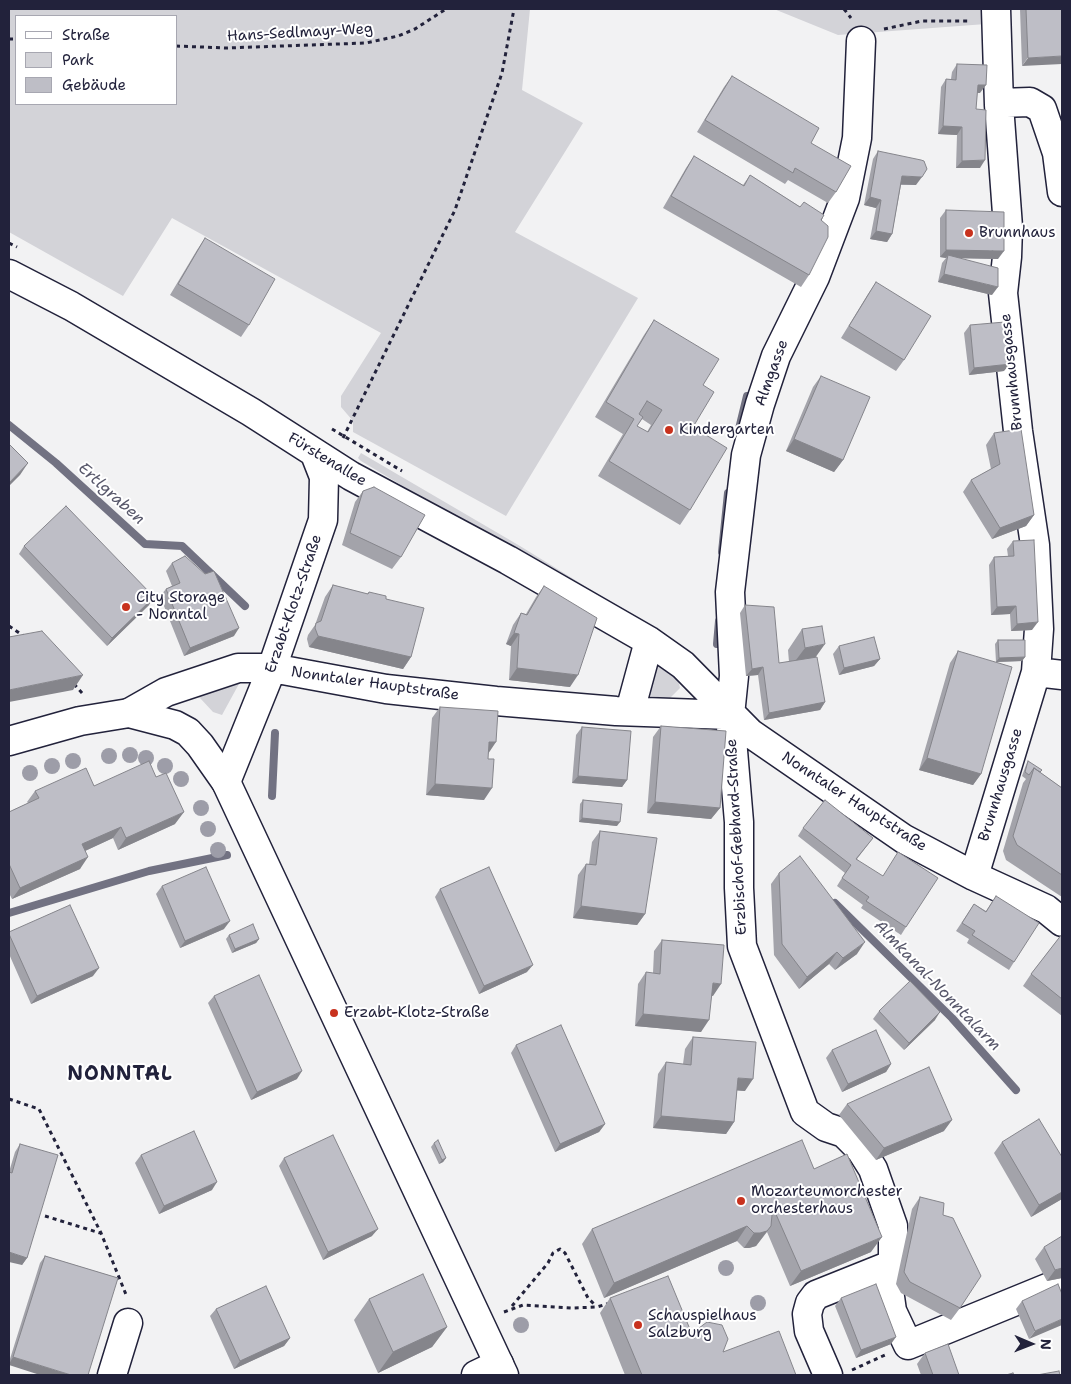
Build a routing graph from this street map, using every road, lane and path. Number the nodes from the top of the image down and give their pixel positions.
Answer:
1 (446, 9) edge
2 (514, 9) edge
3 (996, 16) edge
4 (870, 35) joint
5 (178, 46) edge
6 (999, 103) junction
7 (1062, 192) edge
8 (9, 274) edge
9 (325, 448) junction
10 (9, 626) edge
11 (30, 640) edge
12 (649, 641) junction
13 (272, 668) junction
14 (1036, 672) junction
15 (1062, 675) edge
16 (71, 680) edge
17 (83, 695) edge
18 (630, 711) junction
19 (129, 713) junction
20 (730, 715) junction
21 (9, 741) edge
22 (226, 782) junction
23 (974, 876) junction
24 (1062, 922) edge
25 (9, 1099) edge
26 (45, 1216) edge
27 (101, 1233) junction
28 (890, 1265) junction
29 (1062, 1282) edge
30 (613, 1301) edge
31 (597, 1307) junction
32 (509, 1308) junction
33 (128, 1323) joint
34 (481, 1325) junction
35 (908, 1345) junction
36 (493, 1372) edge
37 (838, 1373) edge
38 (112, 1375) edge

1 - 5 path, Hans-Sedlmayr-Weg
2 - 9 path
3 - 4 path
3 - 6 street, Brunnhausgasse
4 - 20 street, Almgasse
6 - 7 street
6 - 14 street, Brunnhausgasse
8 - 9 street, Fürstenallee
9 - 12 street, Fürstenallee
9 - 13 street, Erzabt-Klotz-Straße
10 - 11 path
12 - 18 street
12 - 20 street, Fürstenallee
13 - 18 street, Nonntaler Hauptstraße
13 - 19 street, Nonntaler Hauptstraße
13 - 22 street, Erzabt-Klotz-Straße
14 - 15 street
14 - 23 street, Brunnhausgasse
16 - 17 path
18 - 20 street, Nonntaler Hauptstraße
19 - 21 street, Nonntaler Hauptstraße
19 - 22 street, Nonntaler Hauptstraße
20 - 23 street, Nonntaler Hauptstraße
20 - 28 street, Erzbischof-Gebhard-Straße
22 - 34 street
23 - 24 street, Nonntaler Hauptstraße
25 - 27 path
26 - 27 path
27 - 33 path
28 - 35 street
28 - 37 street
29 - 35 street
30 - 31 path
31 - 32 path
31 - 32 path
32 - 34 path
33 - 38 street
34 - 36 street
35 - 37 path

